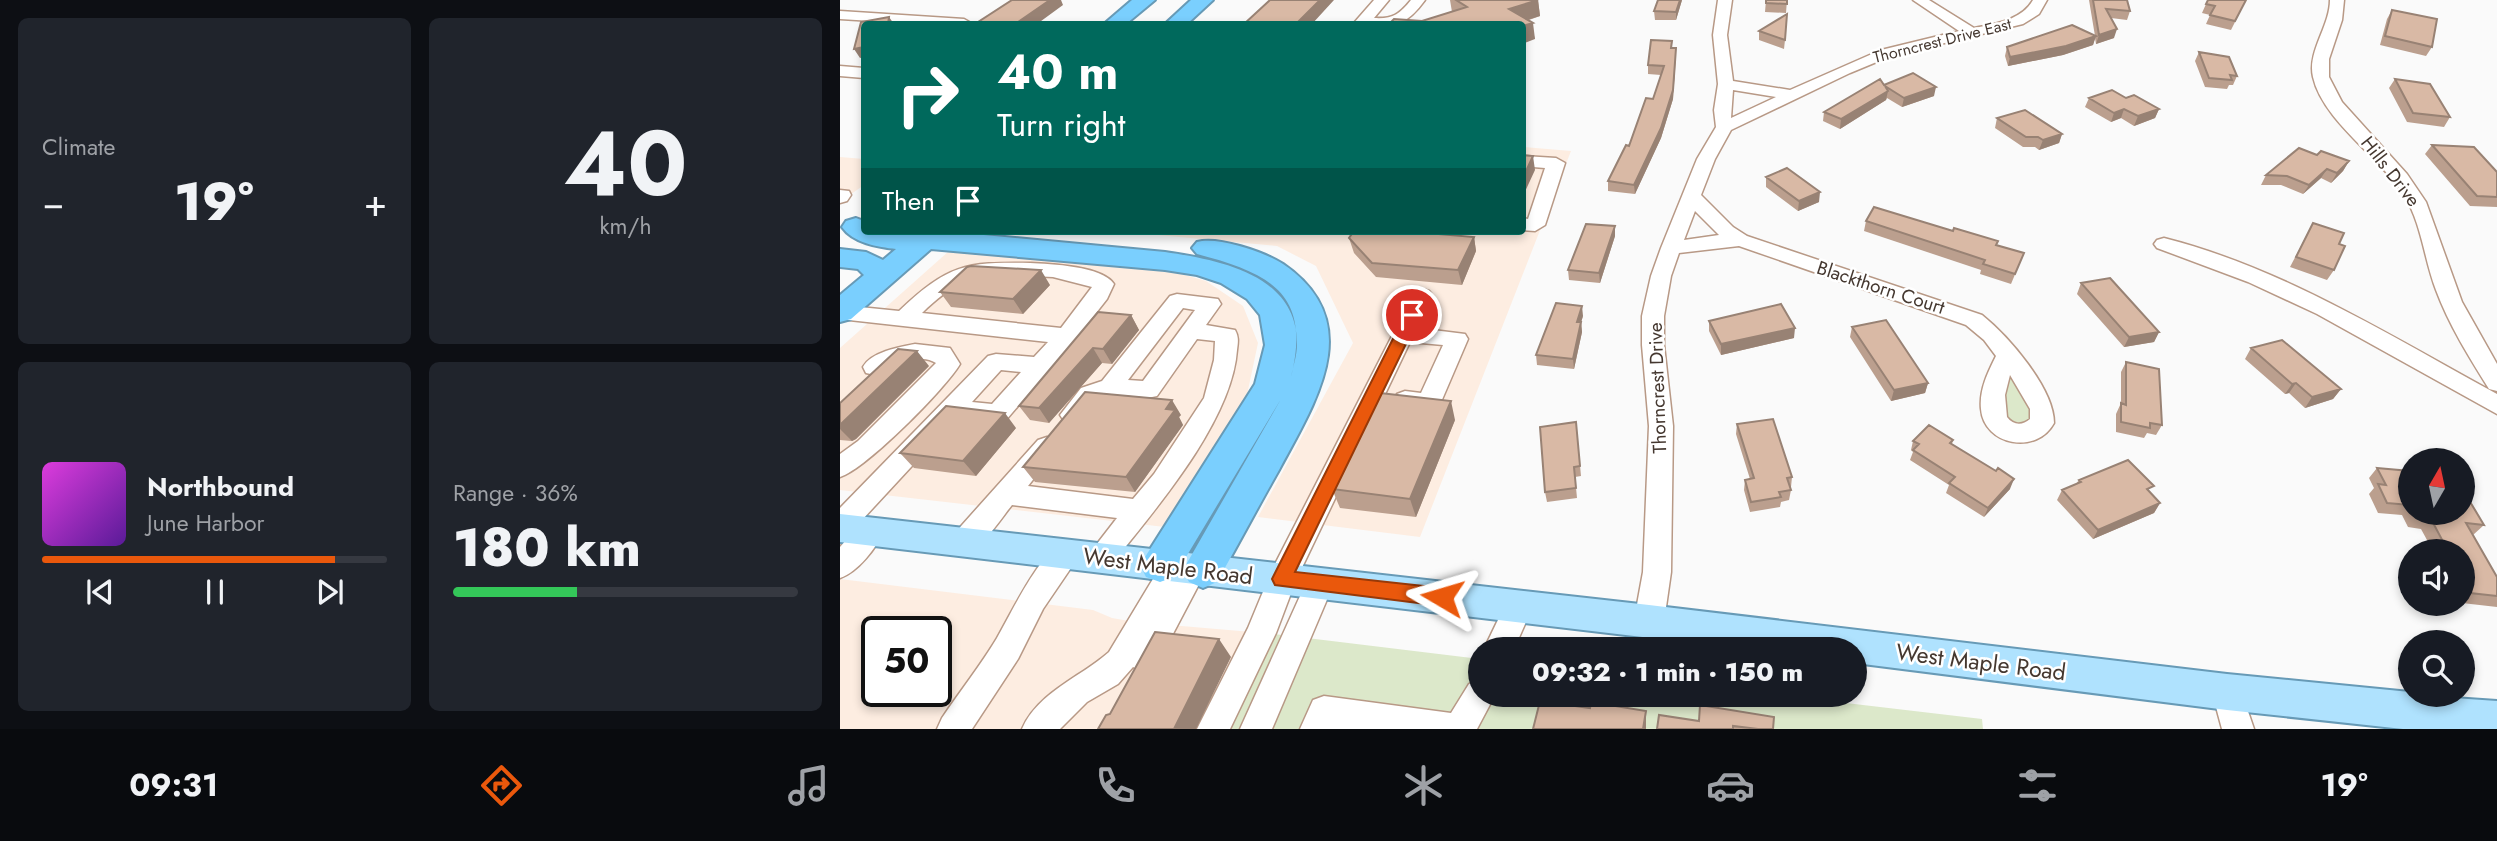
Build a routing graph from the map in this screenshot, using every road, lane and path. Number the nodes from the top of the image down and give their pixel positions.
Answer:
1 (1144, 0) edge
2 (1382, 0) edge
3 (1418, 0) edge
4 (1725, 0) edge
5 (1920, 0) edge
6 (2040, 0) edge
7 (2337, 0) edge
8 (1193, 2) edge
9 (1941, 5) edge
10 (840, 15) edge
11 (933, 21) edge
12 (1118, 21) edge
13 (1177, 21) edge
14 (1363, 21) edge
15 (1401, 21) edge
16 (1972, 33) junction
17 (840, 71) edge
18 (861, 73) edge
19 (1726, 84) junction
20 (1791, 95) junction
21 (1724, 127) junction
22 (1526, 161) edge
23 (1692, 197) junction
24 (1526, 224) edge
25 (869, 235) edge
26 (1074, 235) edge
27 (929, 236) edge
28 (1740, 240) junction
29 (2164, 244) dead end
30 (1671, 248) junction
31 (840, 258) edge
32 (883, 275) junction
33 (1422, 296) dead end
34 (840, 312) edge
35 (904, 319) junction
36 (1191, 331) junction
37 (1403, 334) junction
38 (1066, 335) junction
39 (2007, 357) dead end
40 (1040, 366) junction
41 (874, 367) edge
42 (2497, 383) edge
43 (1110, 387) junction
44 (1372, 397) junction
45 (2497, 405) edge
46 (951, 409) junction
47 (840, 467) edge
48 (1006, 494) junction
49 (1139, 510) junction
50 (850, 529) edge
51 (964, 542) junction
52 (1065, 554) junction
53 (1100, 558) junction
54 (840, 566) edge
55 (1183, 568) junction
56 (1282, 579) junction
57 (1320, 583) junction
58 (1519, 606) junction
59 (1649, 621) junction
60 (1505, 637) edge
61 (2227, 692) junction
62 (1124, 696) edge
63 (1472, 707) edge
64 (2497, 720) edge
65 (1387, 724) edge
66 (953, 729) edge
67 (1038, 729) edge
68 (1213, 729) edge
69 (1256, 729) edge
70 (1316, 729) edge
71 (1453, 729) edge
72 (1459, 729) edge
73 (2238, 729) edge

1 - 12 highway
2 - 14 street
3 - 15 street
4 - 19 street, Thorncrest Drive
5 - 9 street
6 - 16 street, Thorncrest Drive East
7 - 42 street, Hills Drive
8 - 13 highway
9 - 16 street
10 - 11 street
16 - 20 street, Thorncrest Drive East
17 - 18 street
19 - 20 street
19 - 21 street, Thorncrest Drive
20 - 21 street, Thorncrest Drive East
21 - 23 street, Thorncrest Drive
22 - 24 street
23 - 28 street, Blackthorn Court
23 - 30 street, Thorncrest Drive
25 - 27 highway
26 - 55 highway
27 - 32 highway
27 - 55 highway
28 - 30 street, Blackthorn Court
28 - 39 street, Blackthorn Court
29 - 45 street
30 - 59 street, Thorncrest Drive
31 - 32 highway
32 - 34 highway
33 - 37 street
34 - 35 street
35 - 38 street
35 - 38 street
36 - 43 street
36 - 43 street
36 - 49 street
37 - 44 street
37 - 44 street
38 - 40 street
40 - 46 street
40 - 46 street
41 - 47 street
43 - 48 street
44 - 56 street
46 - 50 street
48 - 49 street
48 - 51 street
49 - 53 street
50 - 51 main road, West Maple Road
50 - 54 street
51 - 52 main road, West Maple Road
52 - 53 main road, West Maple Road
52 - 66 street
53 - 55 main road, West Maple Road
55 - 56 main road, West Maple Road
55 - 62 lane
55 - 67 lane
56 - 57 main road, West Maple Road
56 - 68 street
57 - 58 main road, West Maple Road
57 - 69 street
58 - 59 main road, West Maple Road
58 - 60 street
59 - 61 main road, West Maple Road
61 - 64 main road, West Maple Road
61 - 73 street
63 - 72 lane
65 - 70 street
65 - 71 street

